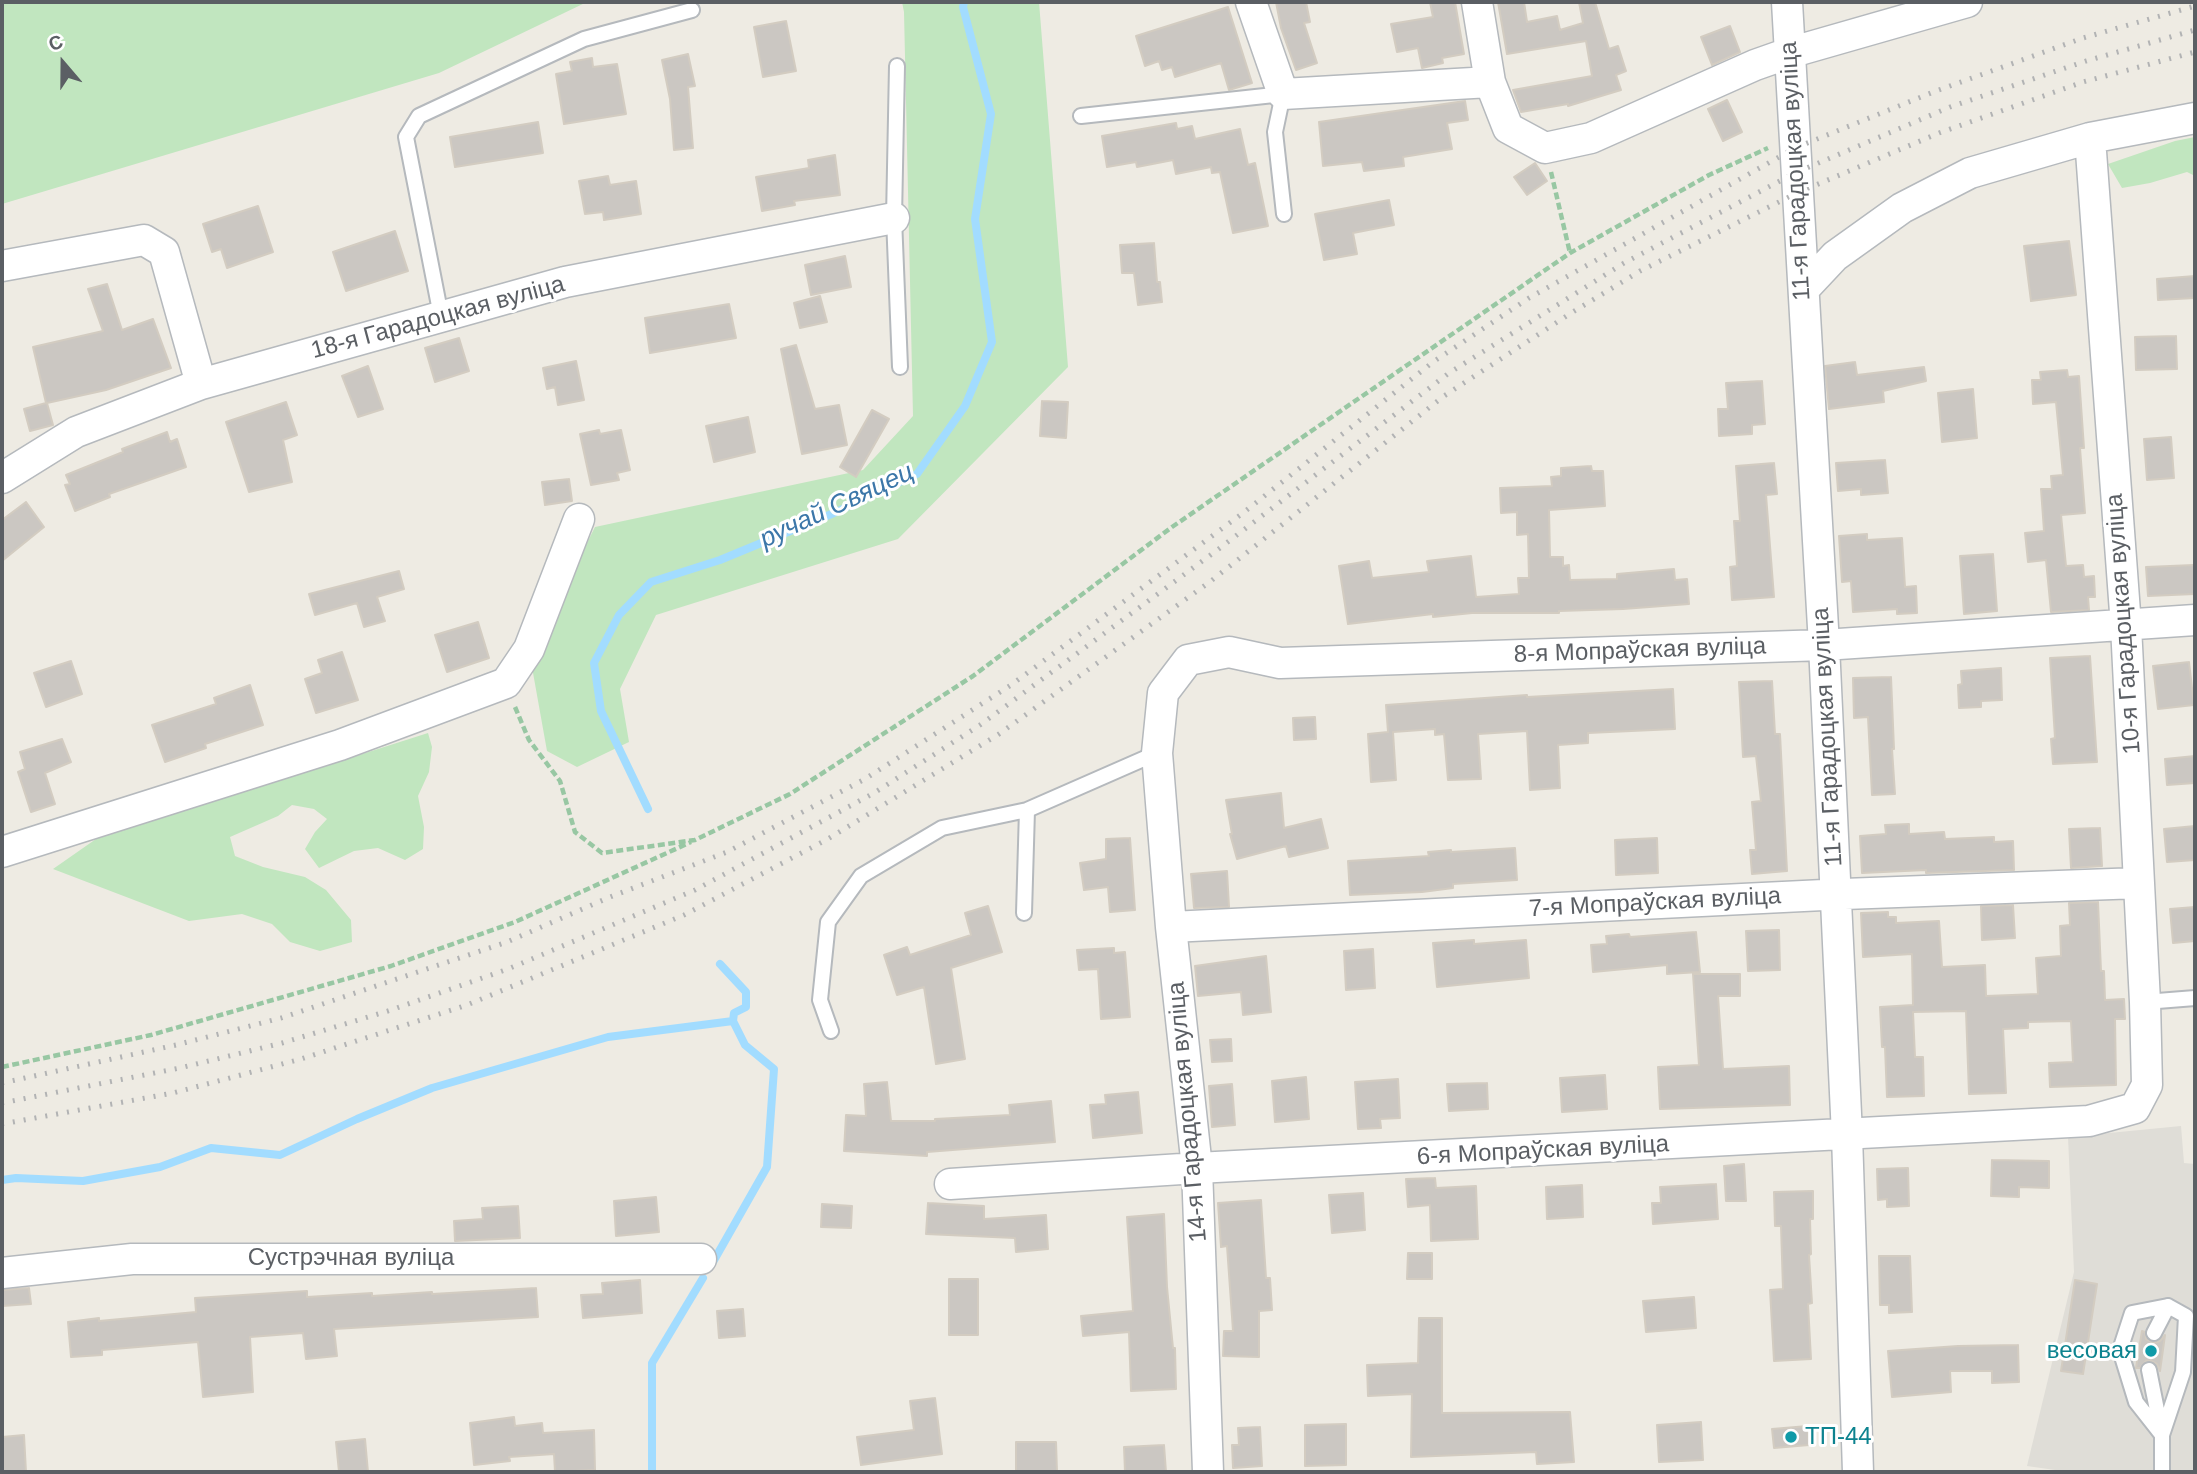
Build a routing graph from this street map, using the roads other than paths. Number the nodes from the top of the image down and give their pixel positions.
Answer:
1 (1251, 2) edge
2 (1476, 2) edge
3 (1787, 2) edge
4 (1967, 2) edge
5 (692, 10) dead end
6 (1789, 53) junction
7 (897, 66) dead end
8 (1490, 82) junction
9 (1283, 94) junction
10 (1081, 116) dead end
11 (2195, 118) edge
12 (2090, 138) junction
13 (1284, 214) dead end
14 (894, 218) junction
15 (2, 266) edge
16 (1804, 289) junction
17 (441, 316) junction
18 (900, 367) dead end
19 (201, 384) junction
20 (2, 478) edge
21 (579, 519) dead end
22 (2195, 620) edge
23 (2126, 626) junction
24 (1824, 645) junction
25 (1157, 753) junction
26 (1027, 810) junction
27 (2, 852) edge
28 (2139, 883) junction
29 (1836, 894) junction
30 (1024, 913) dead end
31 (1171, 927) junction
32 (2195, 998) edge
33 (2145, 1002) junction
34 (831, 1031) dead end
35 (2135, 1108) joint
36 (1847, 1135) junction
37 (1197, 1168) junction
38 (950, 1184) dead end
39 (701, 1259) dead end
40 (2, 1273) edge
41 (2168, 1306) junction
42 (2154, 1333) dead end
43 (2150, 1370) dead end
44 (2162, 1435) junction
45 (1208, 1472) edge
46 (1858, 1472) edge
47 (2162, 1472) edge

1 - 9 street
2 - 8 street
3 - 6 street, 11-я Гарадоцкая вуліца
4 - 6 street
5 - 17 lane
6 - 8 street
6 - 16 street, 11-я Гарадоцкая вуліца
7 - 14 lane
8 - 9 street
9 - 10 lane
9 - 13 lane
11 - 12 street
12 - 16 street
12 - 23 street, 10-я Гарадоцкая вуліца
14 - 17 street, 18-я Гарадоцкая вуліца
14 - 18 lane
15 - 19 street
16 - 24 street, 11-я Гарадоцкая вуліца
17 - 19 street, 18-я Гарадоцкая вуліца
19 - 20 street, 18-я Гарадоцкая вуліца
21 - 27 street
22 - 23 street, 8-я Мопраўская вуліца
23 - 24 street, 8-я Мопраўская вуліца
23 - 28 street, 10-я Гарадоцкая вуліца
24 - 25 street, 8-я Мопраўская вуліца
24 - 29 street, 11-я Гарадоцкая вуліца
25 - 26 lane
25 - 31 street, 14-я Гарадоцкая вуліца
26 - 30 lane
26 - 34 lane
28 - 29 street, 7-я Мопраўская вуліца
28 - 33 street, 10-я Гарадоцкая вуліца
29 - 31 street, 7-я Мопраўская вуліца
29 - 36 street, 11-я Гарадоцкая вуліца
31 - 37 street, 14-я Гарадоцкая вуліца
32 - 33 lane
33 - 35 street, 10-я Гарадоцкая вуліца
35 - 36 street, 6-я Мопраўская вуліца
36 - 37 street, 6-я Мопраўская вуліца
36 - 46 street, 11-я Гарадоцкая вуліца
37 - 38 street, 6-я Мопраўская вуліца
37 - 45 street, 14-я Гарадоцкая вуліца
39 - 40 street, Сустрэчная вуліца
41 - 42 lane
41 - 44 lane
41 - 44 lane
43 - 44 lane
44 - 47 lane

